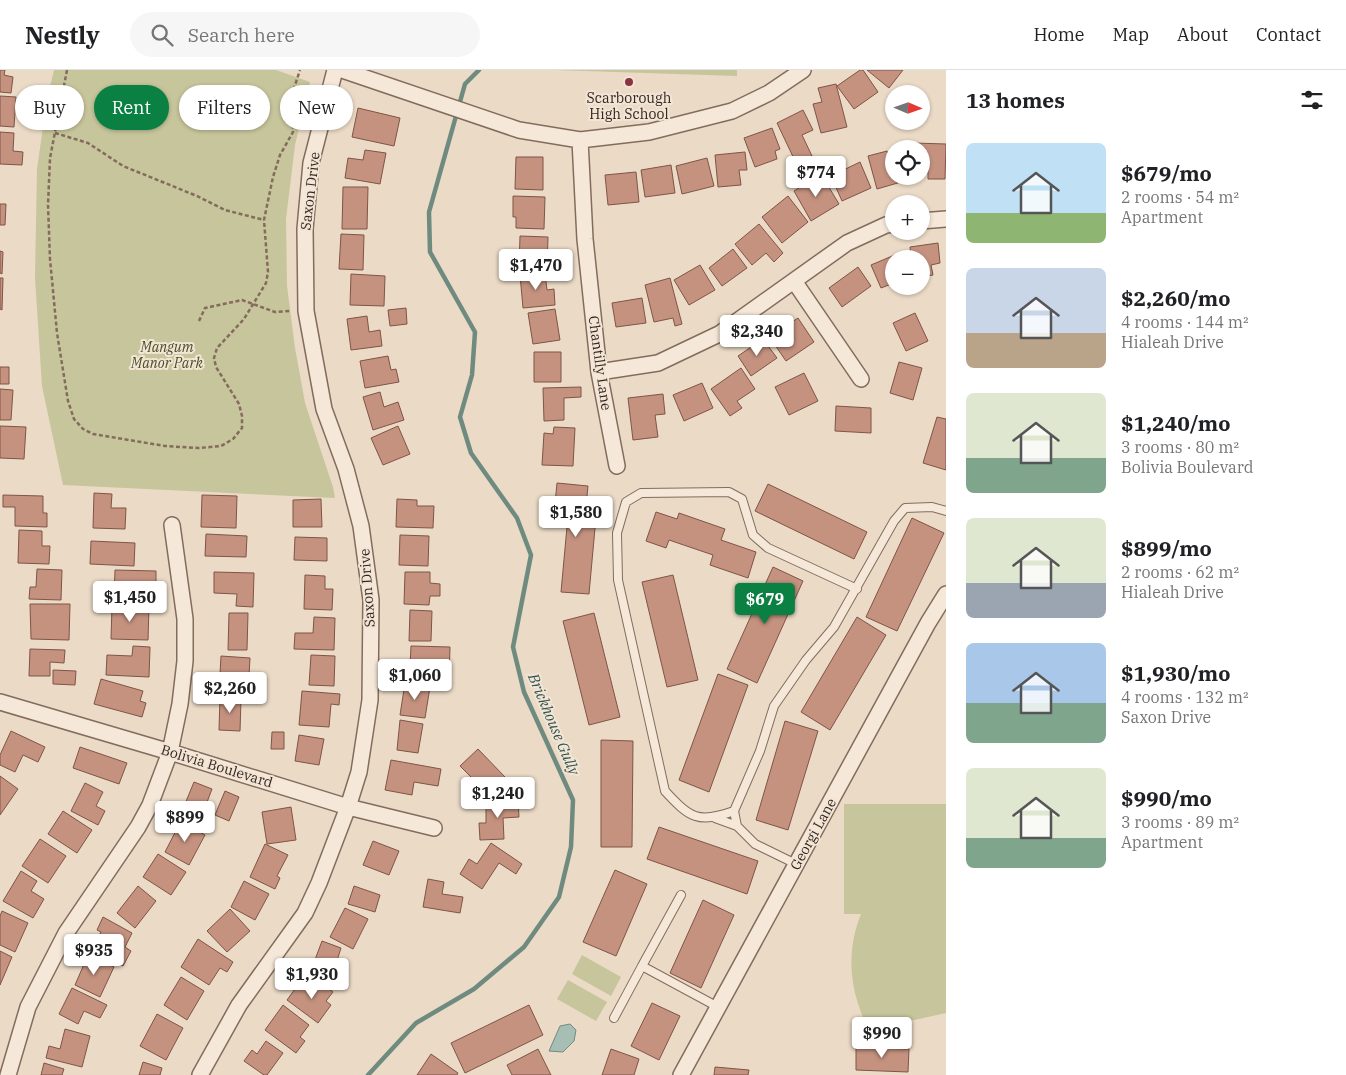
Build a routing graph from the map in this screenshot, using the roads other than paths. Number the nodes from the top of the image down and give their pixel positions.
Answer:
1 (335, 70) edge
2 (342, 70) edge
3 (803, 70) edge
4 (580, 140) junction
5 (946, 219) edge
6 (930, 220) edge
7 (885, 225) edge
8 (794, 282) junction
9 (599, 372) junction
10 (861, 379) dead end
11 (617, 466) dead end
12 (946, 511) edge
13 (172, 526) dead end
14 (857, 589) junction
15 (946, 594) edge
16 (0, 702) edge
17 (170, 752) junction
18 (348, 807) junction
19 (734, 811) junction
20 (716, 818) junction
21 (737, 826) junction
22 (434, 828) dead end
23 (796, 864) junction
24 (681, 895) dead end
25 (642, 966) junction
26 (718, 1007) junction
27 (614, 1018) dead end
28 (8, 1075) edge
29 (200, 1075) edge
30 (681, 1075) edge

1 - 18 street, Saxon Drive
2 - 4 street
3 - 4 street
4 - 9 street, Chantilly Lane
5 - 6 street
7 - 8 street
8 - 9 street
8 - 10 street
9 - 11 street, Chantilly Lane
12 - 14 lane
13 - 17 street
14 - 19 lane
14 - 20 lane
15 - 23 street, Georgi Lane
16 - 17 street, Bolivia Boulevard
17 - 18 street, Bolivia Boulevard
17 - 28 street
18 - 22 street, Bolivia Boulevard
18 - 29 street, Saxon Drive
19 - 20 lane
19 - 21 lane
20 - 21 lane
21 - 23 lane
23 - 26 street, Georgi Lane
24 - 25 lane
25 - 26 lane
25 - 27 lane
26 - 30 street, Georgi Lane

